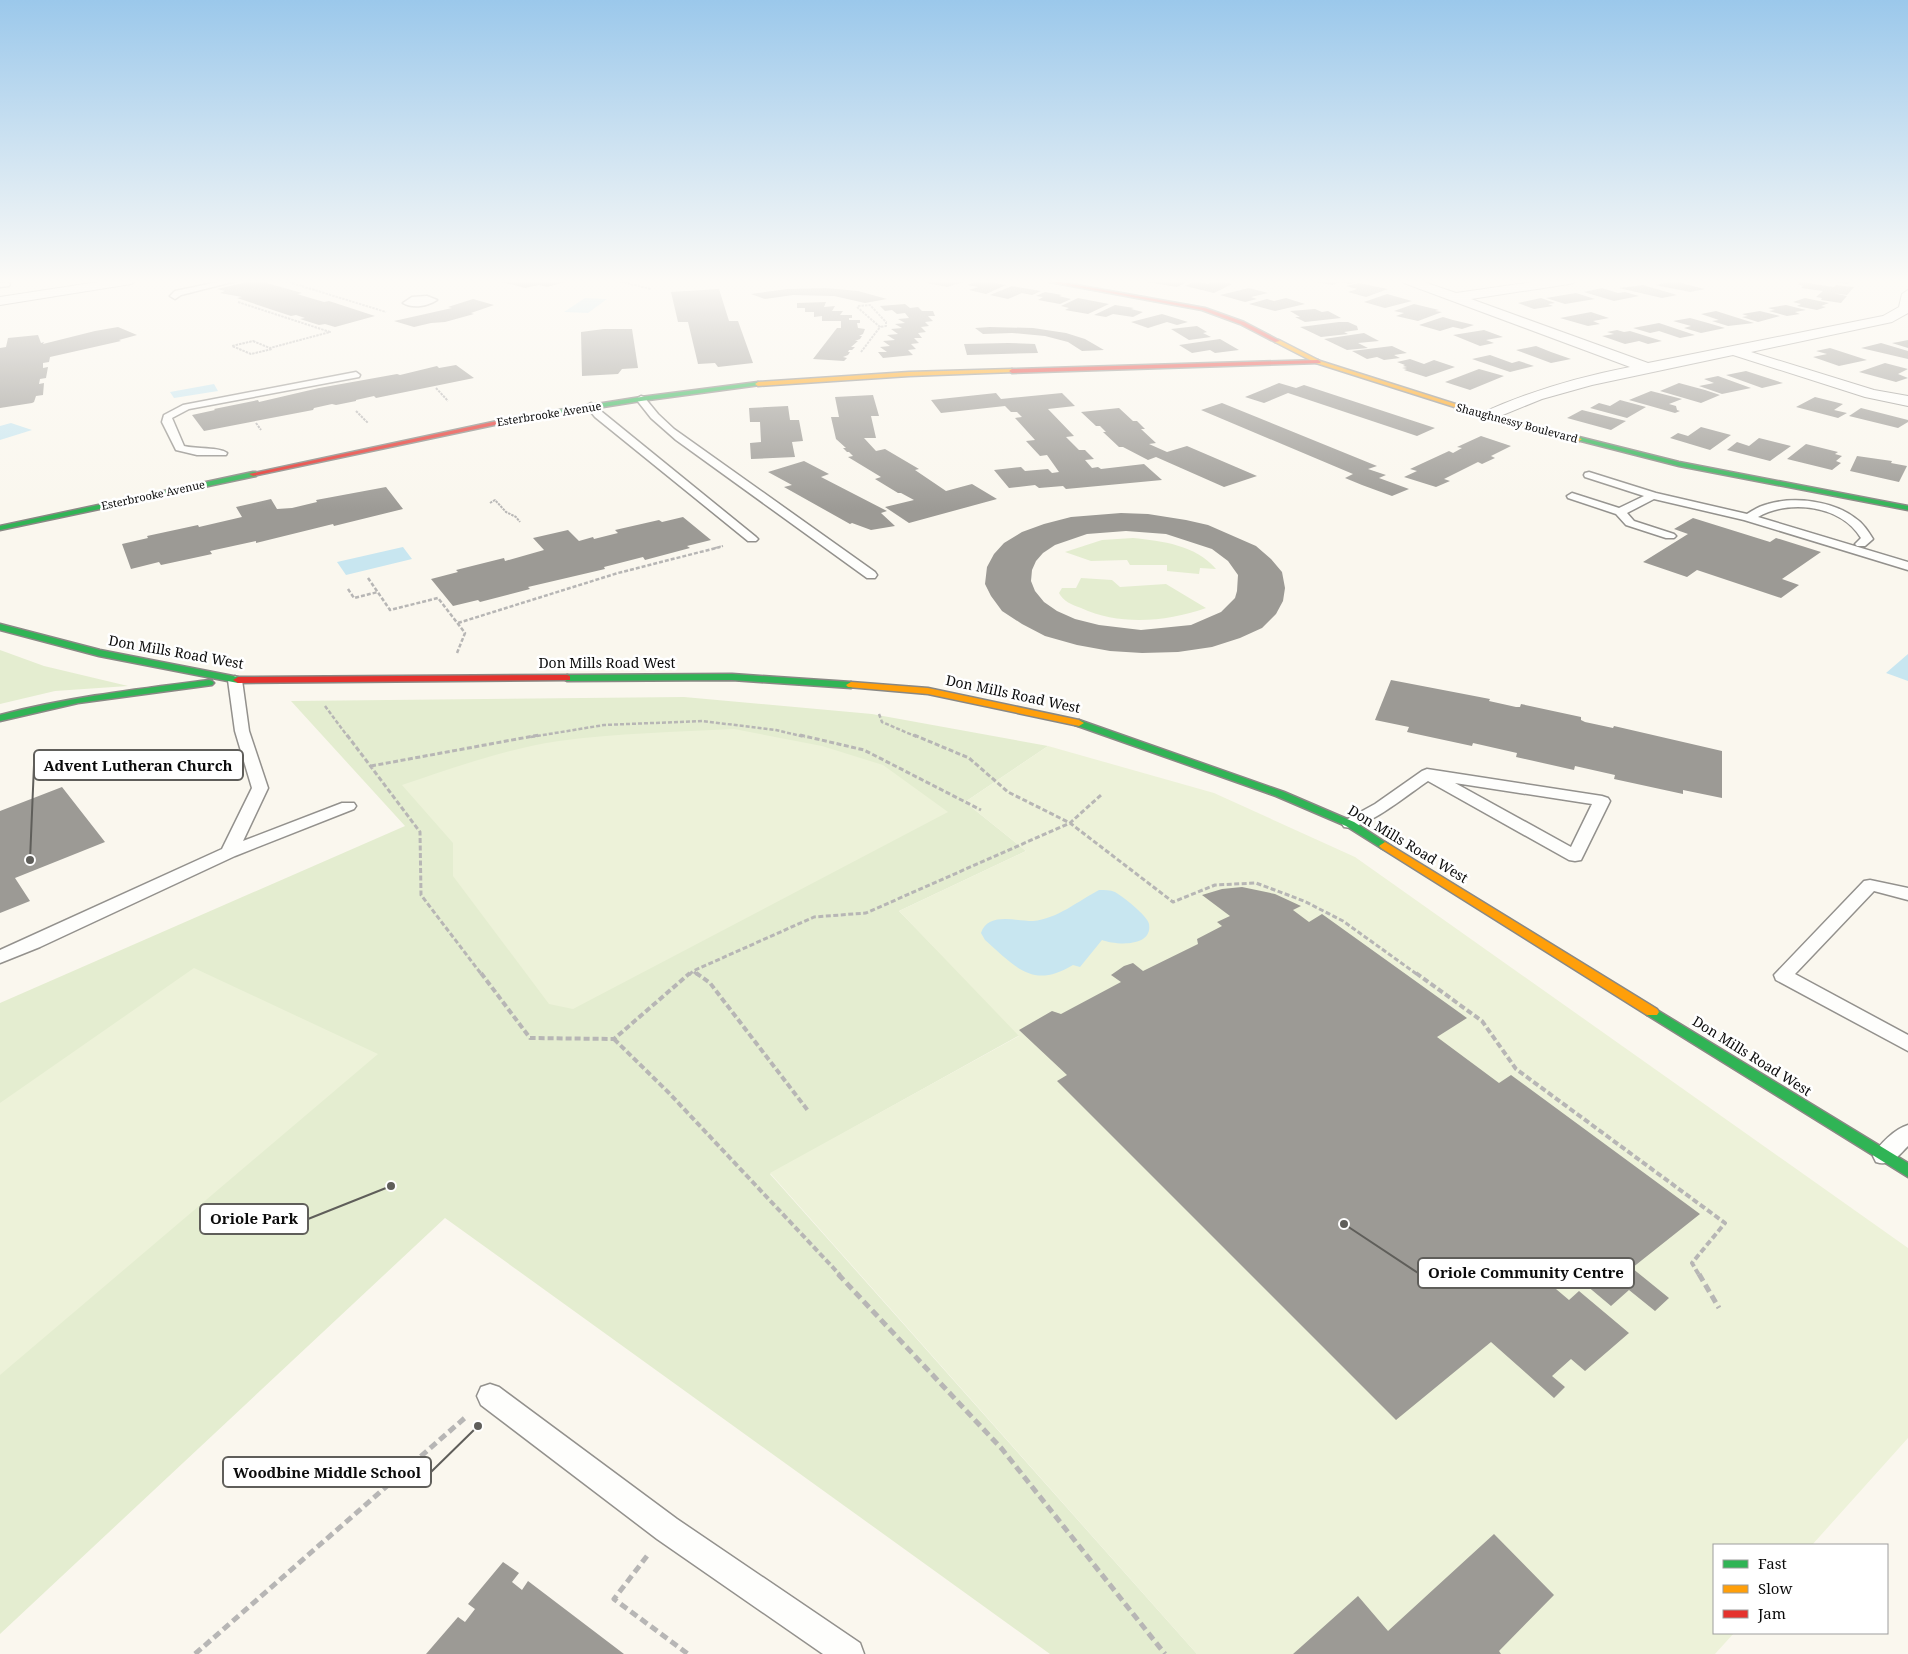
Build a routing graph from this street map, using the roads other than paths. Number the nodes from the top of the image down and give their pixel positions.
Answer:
1 (1309, 357) edge
2 (1618, 357) edge
3 (1702, 357) edge
4 (1753, 357) edge
5 (1318, 362) junction
6 (1647, 368) junction
7 (356, 375) dead end
8 (641, 399) junction
9 (1908, 402) edge
10 (591, 406) junction
11 (1488, 416) junction
12 (222, 453) dead end
13 (1589, 475) dead end
14 (1828, 492) junction
15 (1652, 494) junction
16 (1572, 496) dead end
17 (1822, 506) junction
18 (1908, 508) edge
19 (1620, 512) junction
20 (1748, 518) junction
21 (0, 528) edge
22 (1670, 536) dead end
23 (752, 538) road end
24 (1861, 544) dead end
25 (1908, 566) edge
26 (871, 575) dead end
27 (0, 627) edge
28 (235, 680) junction
29 (0, 718) edge
30 (1427, 774) junction
31 (348, 806) dead end
32 (1350, 824) junction
33 (229, 852) junction
34 (1908, 894) edge
35 (0, 958) edge
36 (1908, 1044) edge
37 (1908, 1133) edge
38 (1884, 1156) junction
39 (1908, 1171) edge
40 (490, 1396) road end
41 (849, 1654) edge

1 - 5 street, Shaughnessy Boulevard
2 - 6 street
3 - 6 street
4 - 9 street
5 - 8 street, Esterbrooke Avenue
5 - 11 street, Shaughnessy Boulevard
6 - 11 street
7 - 12 lane
8 - 10 street, Esterbrooke Avenue
8 - 26 lane
10 - 21 street, Esterbrooke Avenue
10 - 23 lane
11 - 14 street, Shaughnessy Boulevard
13 - 15 lane
14 - 17 lane
14 - 18 street, Shaughnessy Boulevard
15 - 19 lane
15 - 20 lane
16 - 19 lane
17 - 20 lane
17 - 24 lane
19 - 22 lane
20 - 25 lane
27 - 28 street, Don Mills Road West
28 - 29 street
28 - 32 street, Don Mills Road West
28 - 33 lane
30 - 30 lane
30 - 32 lane
31 - 33 lane
32 - 38 street, Don Mills Road West
33 - 35 lane
34 - 36 lane
37 - 38 lane
38 - 39 street, Don Mills Road West
40 - 41 lane

